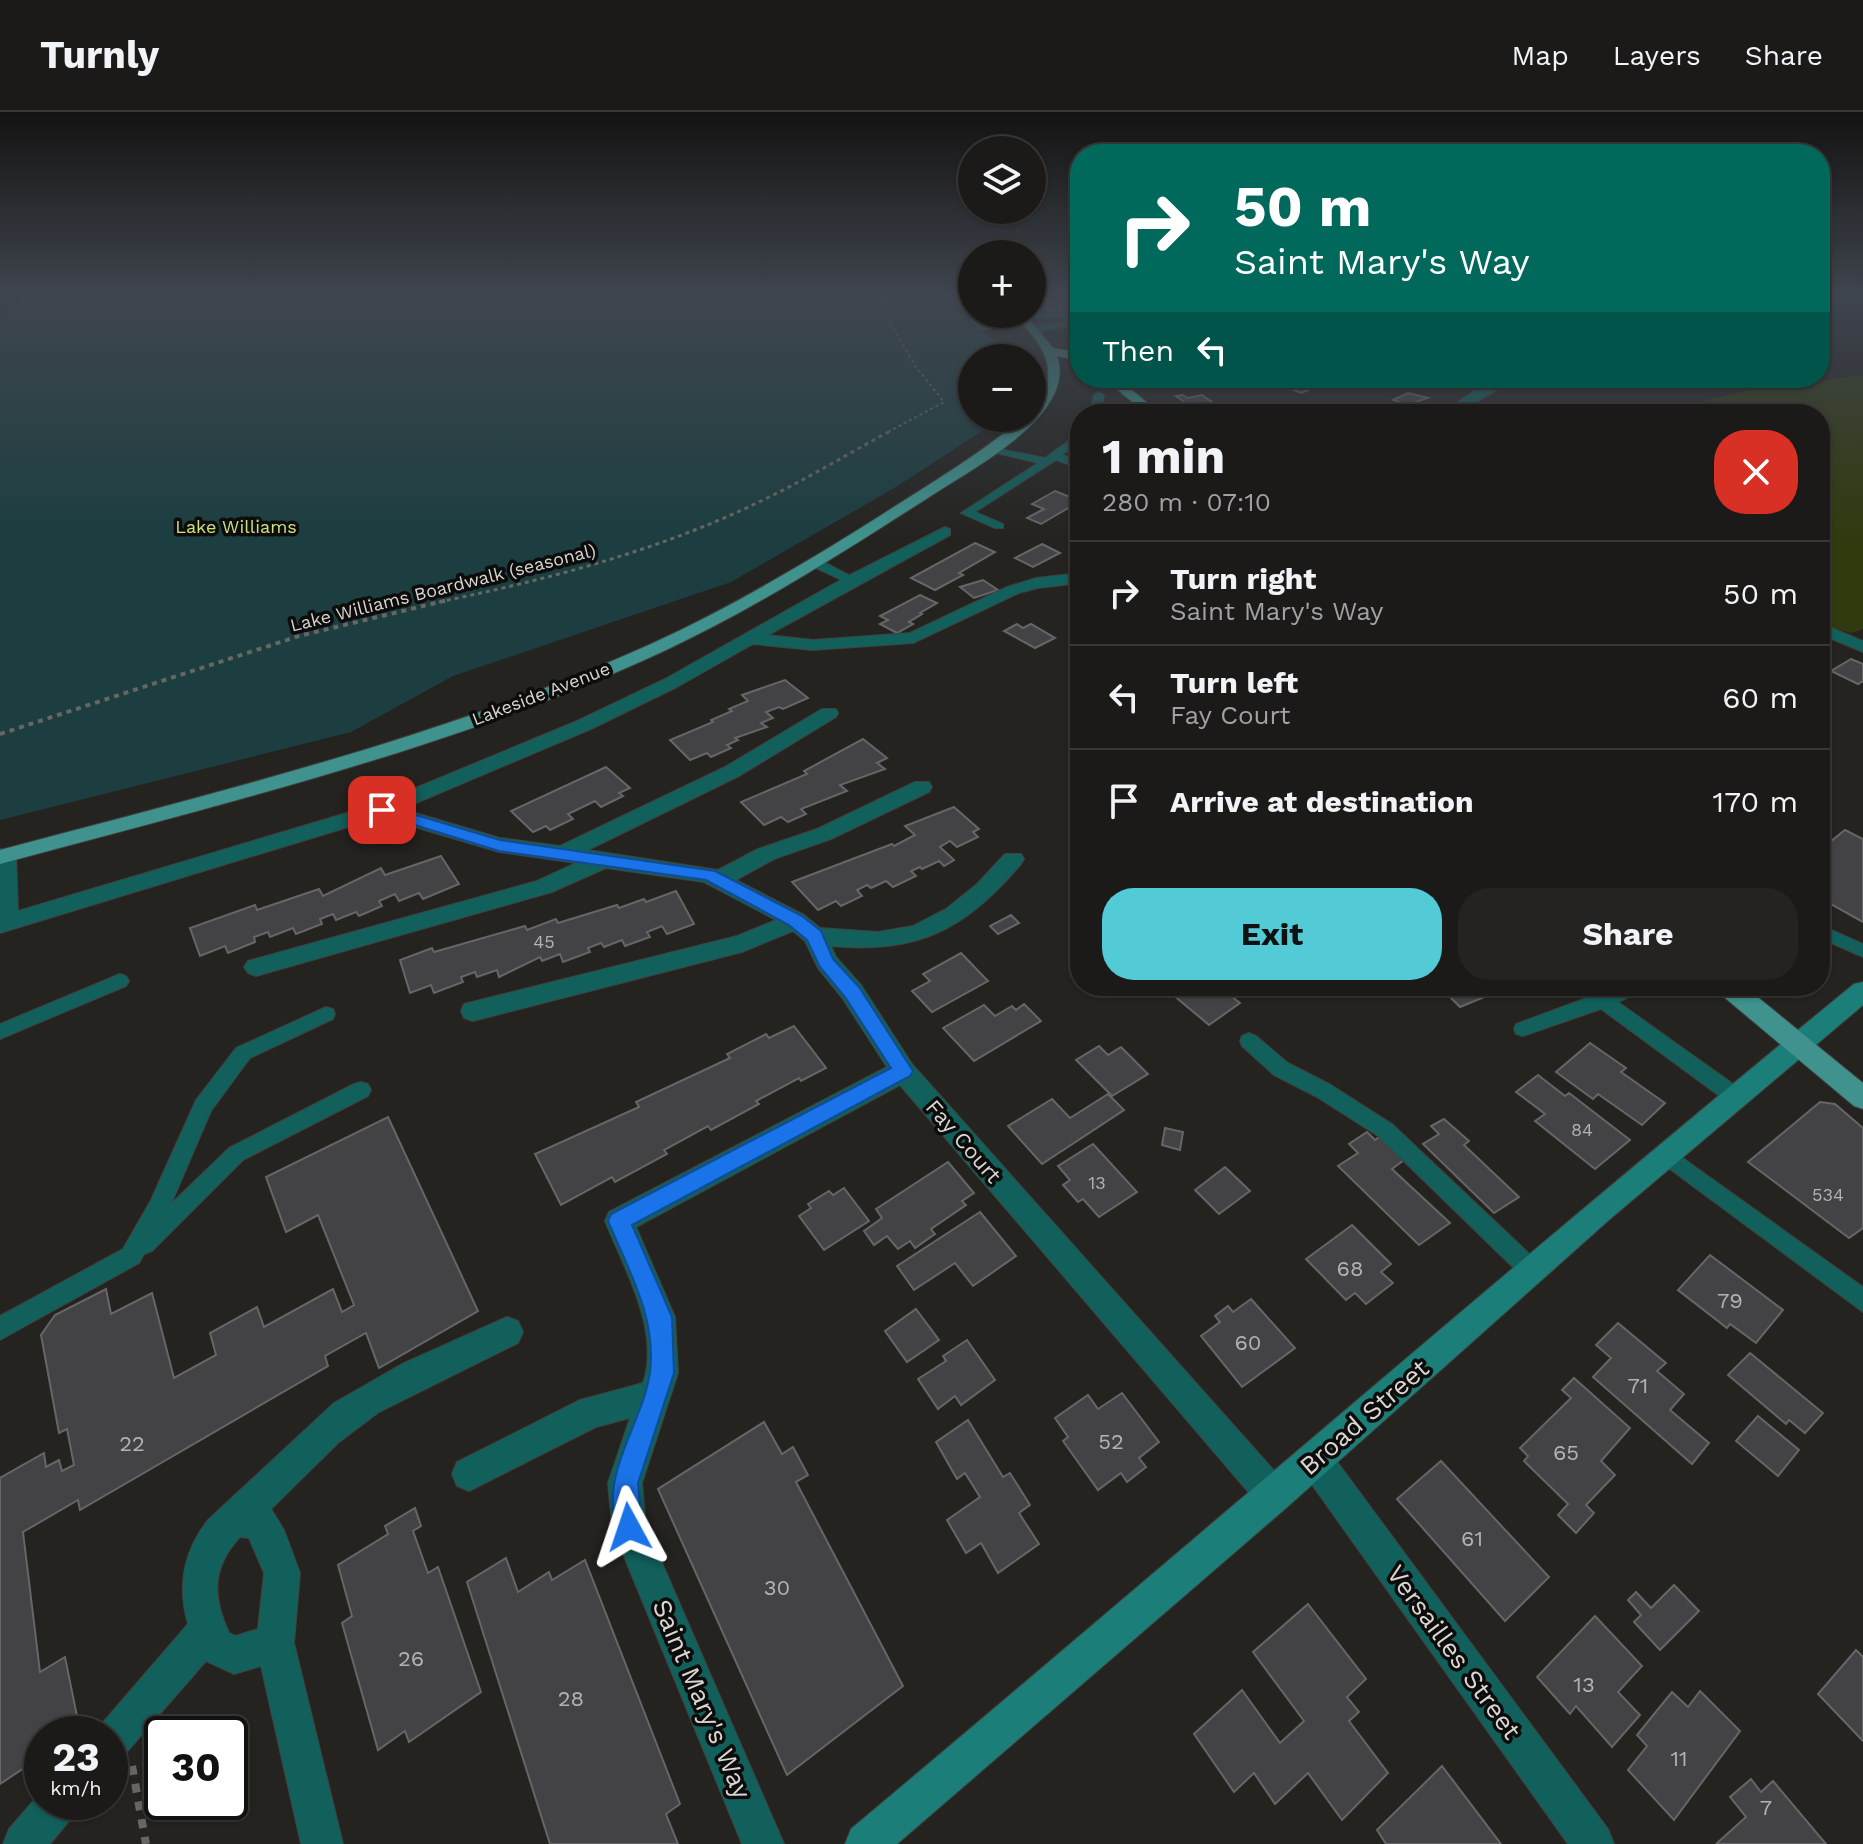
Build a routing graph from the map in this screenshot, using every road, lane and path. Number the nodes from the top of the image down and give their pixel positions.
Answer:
1 (924, 377) edge
2 (1053, 377) edge
3 (1122, 388) edge
4 (1487, 388) edge
5 (1099, 395) dead end
6 (1046, 398) edge
7 (1097, 404) edge
8 (1142, 404) edge
9 (1462, 404) edge
10 (1014, 432) edge
11 (1070, 444) edge
12 (993, 449) junction
13 (1051, 459) junction
14 (1070, 463) edge
15 (999, 526) dead end
16 (945, 532) dead end
17 (816, 563) junction
18 (1070, 579) edge
19 (852, 580) junction
20 (1830, 632) edge
21 (749, 638) junction
22 (1863, 647) edge
23 (829, 713) dead end
24 (0, 734) edge
25 (922, 787) dead end
26 (382, 810) junction
27 (561, 855) junction
28 (2, 856) edge
29 (1013, 859) dead end
30 (601, 861) junction
31 (718, 880) junction
32 (3, 924) edge
33 (805, 928) junction
34 (1830, 936) edge
35 (1863, 951) edge
36 (256, 967) dead end
37 (120, 981) dead end
38 (1863, 991) edge
39 (1614, 996) edge
40 (1738, 996) edge
41 (1603, 1001) junction
42 (473, 1011) dead end
43 (326, 1014) dead end
44 (1523, 1029) dead end
45 (0, 1032) edge
46 (1249, 1041) dead end
47 (1797, 1047) junction
48 (903, 1071) junction
49 (361, 1090) dead end
50 (1736, 1097) junction
51 (1863, 1098) edge
52 (1666, 1155) junction
53 (131, 1256) junction
54 (1531, 1270) junction
55 (1863, 1301) edge
56 (0, 1329) edge
57 (507, 1332) dead end
58 (654, 1396) junction
59 (1315, 1460) junction
60 (469, 1474) dead end
61 (1274, 1496) junction
62 (234, 1519) junction
63 (208, 1630) junction
64 (275, 1643) junction
65 (128, 1720) edge
66 (128, 1774) edge
67 (44, 1820) edge
68 (24, 1844) edge
69 (146, 1844) edge
70 (322, 1844) edge
71 (763, 1844) edge
72 (866, 1844) edge
73 (1593, 1844) edge

1 - 24 path, Lake Williams Boardwalk (seasonal)
2 - 6 main road, Lakeside Avenue
3 - 8 main road
4 - 9 street
5 - 7 lane
10 - 12 main road, Lakeside Avenue
11 - 13 lane
12 - 13 lane
12 - 17 main road, Lakeside Avenue
13 - 14 lane
13 - 15 lane
16 - 19 street, Lakeside Avenue
17 - 19 lane
17 - 28 main road, Lakeside Avenue
18 - 21 street
19 - 21 street, Lakeside Avenue
20 - 22 street
21 - 26 street, Lakeside Avenue
23 - 27 street
25 - 31 street
26 - 27 street
26 - 32 street, Lakeside Avenue
27 - 30 street
28 - 32 street
29 - 33 street
30 - 31 street
30 - 36 street
31 - 33 street
33 - 42 street
33 - 48 street, Fay Court
34 - 35 lane
37 - 45 lane
38 - 47 street, Broad Street
39 - 41 lane
40 - 47 main road
41 - 44 lane
41 - 50 lane
43 - 53 lane
46 - 54 lane
47 - 50 street, Broad Street
47 - 51 main road
48 - 58 street, Saint Mary's Way
48 - 61 street, Fay Court
49 - 53 lane
50 - 52 street, Broad Street
52 - 54 street, Broad Street
52 - 55 lane
53 - 56 lane
54 - 59 street, Broad Street
57 - 62 street
58 - 60 street
58 - 71 street, Saint Mary's Way
59 - 61 street, Broad Street
59 - 73 street, Versailles Street
61 - 72 street, Broad Street
62 - 63 street
62 - 64 street
63 - 64 street
63 - 65 street
64 - 70 street
66 - 69 path
67 - 68 street

